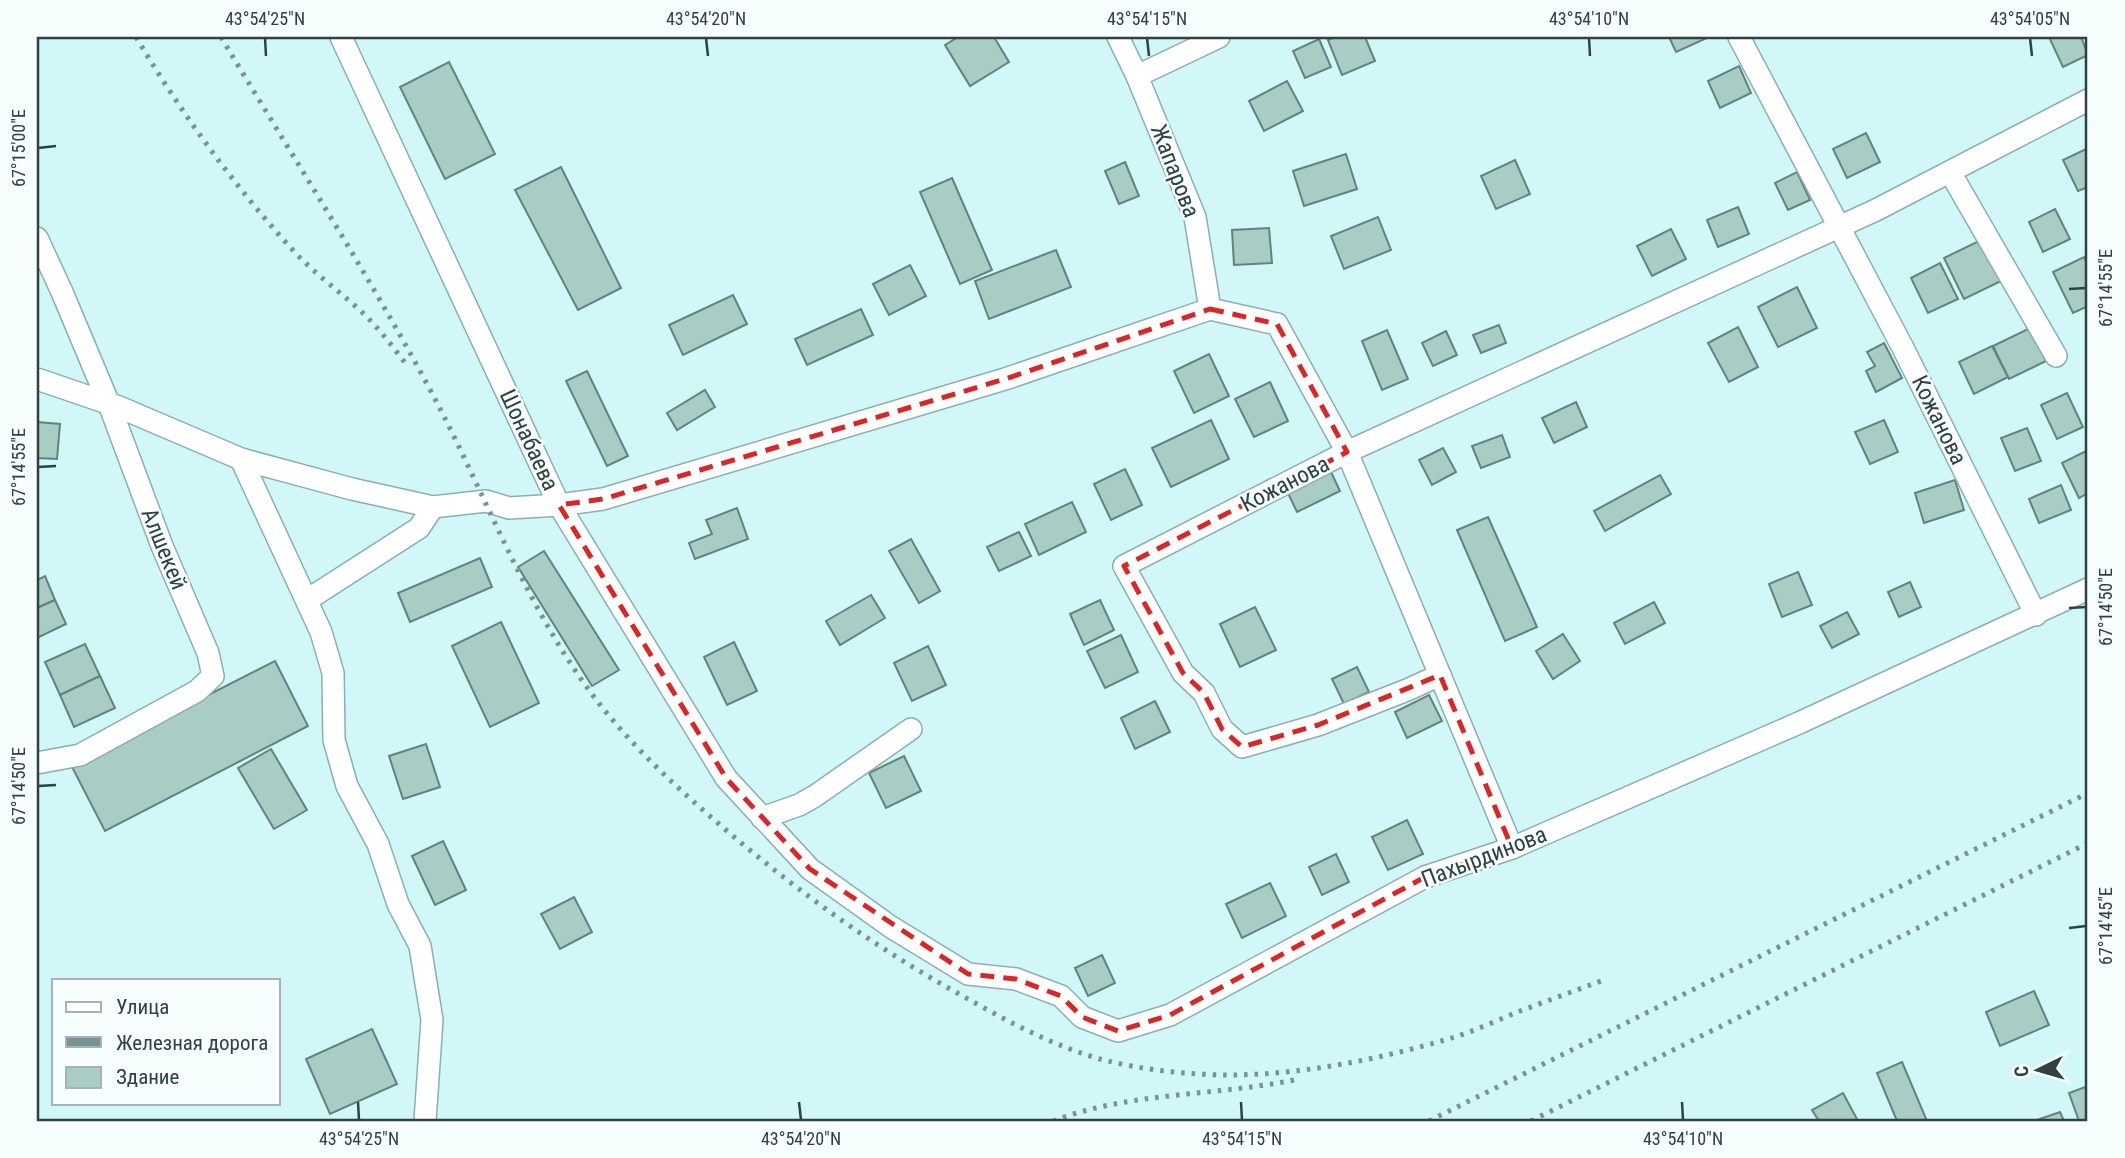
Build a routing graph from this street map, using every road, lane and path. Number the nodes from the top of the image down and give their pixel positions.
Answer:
1 (341, 37) edge
2 (1118, 37) edge
3 (1219, 37) edge
4 (1739, 37) edge
5 (1137, 76) junction
6 (2088, 100) edge
7 (1950, 172) junction
8 (1839, 227) junction
9 (37, 238) edge
10 (1210, 309) junction
11 (2056, 356) dead end
12 (37, 379) edge
13 (108, 404) junction
14 (1348, 452) junction
15 (241, 458) junction
16 (559, 505) junction
17 (433, 507) junction
18 (2088, 589) edge
19 (306, 600) junction
20 (2036, 615) junction
21 (1440, 675) junction
22 (911, 729) dead end
23 (37, 763) edge
24 (762, 818) junction
25 (1513, 848) junction
26 (891, 927) joint
27 (425, 1121) edge

1 - 16 street, Шонабаева
2 - 5 street, Жапарова
3 - 5 street
4 - 8 street, Кожанова
5 - 10 street, Жапарова
6 - 7 street, Кожанова
7 - 8 street, Кожанова
7 - 11 street
8 - 14 street, Кожанова
8 - 20 street, Кожанова
9 - 13 street, Алшекей
10 - 14 street
10 - 16 street
12 - 13 street
13 - 15 street
13 - 23 street, Алшекей
14 - 21 street
14 - 21 street, Кожанова
15 - 17 street
15 - 19 street
16 - 17 street
16 - 24 street, Шонабаева
17 - 19 street
18 - 20 street, Пахырдинова
19 - 27 street
20 - 25 street, Пахырдинова
21 - 25 street
22 - 24 street
24 - 26 street, Шонабаева
25 - 26 street, Пахырдинова

